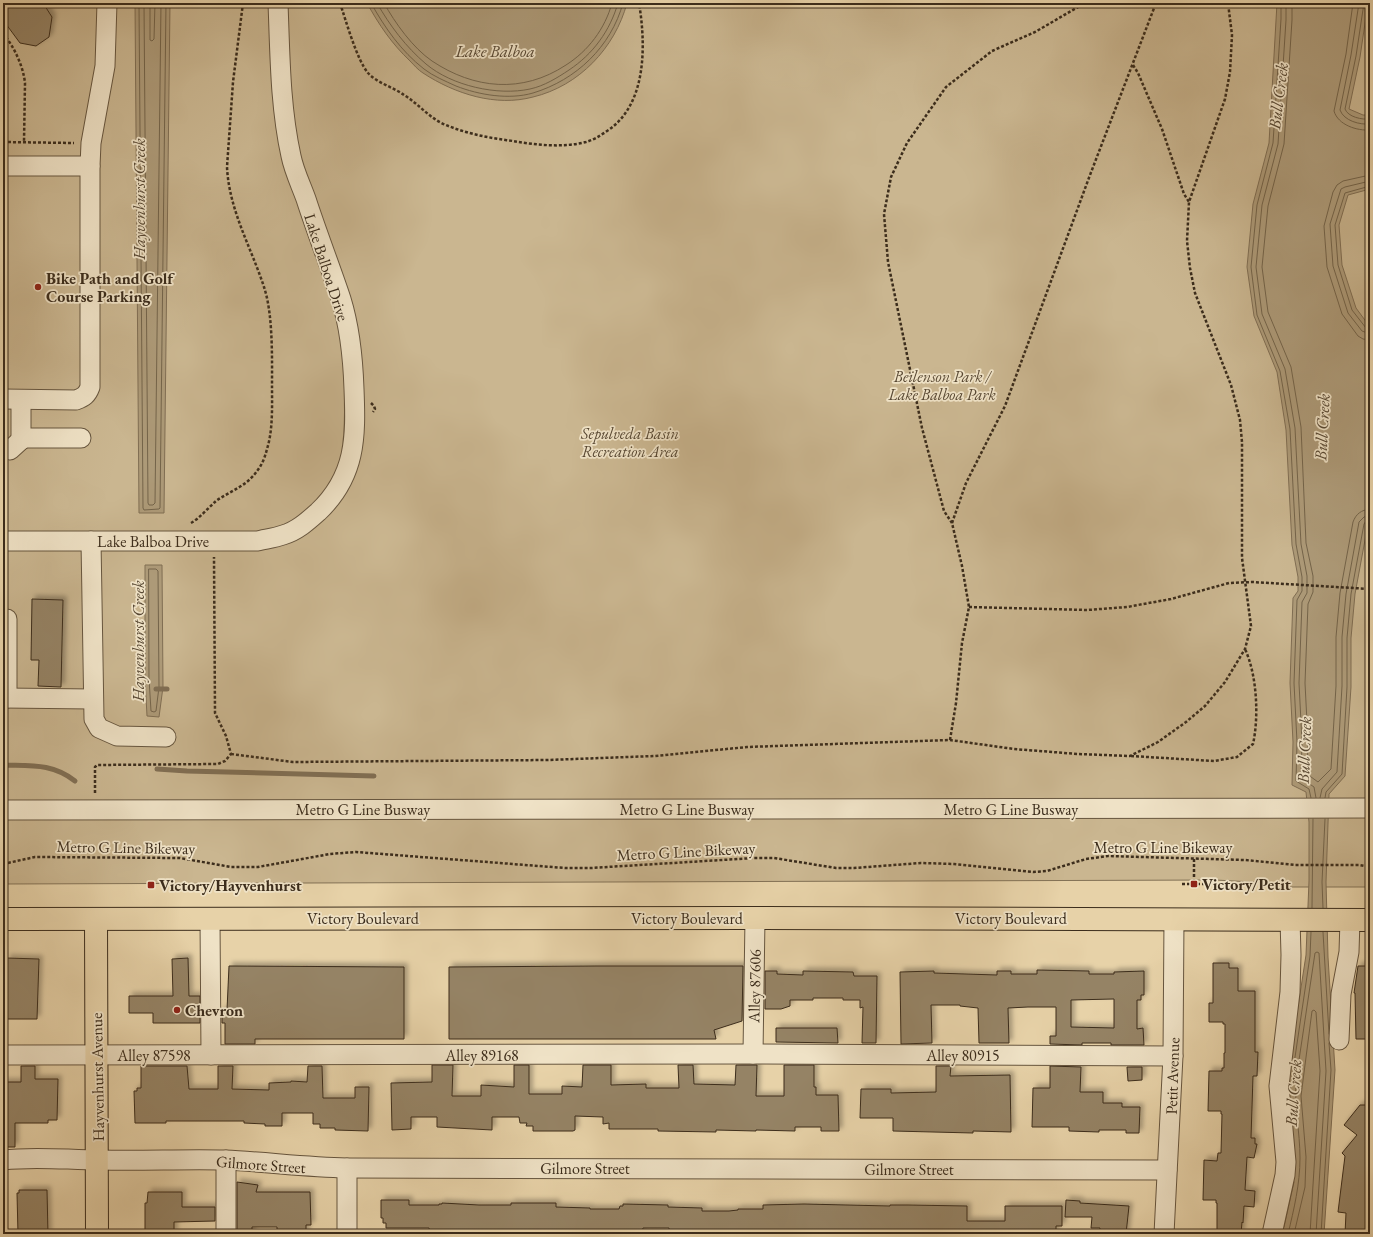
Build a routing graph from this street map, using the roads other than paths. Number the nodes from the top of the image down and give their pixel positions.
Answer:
1 (107, 3) edge
2 (278, 3) edge
3 (3, 166) edge
4 (90, 166) junction
5 (12, 399) edge
6 (81, 438) dead end
7 (3, 541) edge
8 (91, 541) junction
9 (3, 619) edge
10 (5, 698) edge
11 (93, 699) junction
12 (166, 737) dead end
13 (1366, 809) edge
14 (3, 810) edge
15 (755, 918) junction
16 (1174, 918) junction
17 (3, 919) edge
18 (210, 919) junction
19 (1294, 919) junction
20 (96, 920) junction
21 (1354, 920) edge
22 (1339, 1040) dead end
23 (753, 1054) junction
24 (3, 1055) edge
25 (96, 1055) junction
26 (211, 1055) junction
27 (1173, 1056) junction
28 (3, 1160) edge
29 (98, 1160) junction
30 (226, 1160) junction
31 (347, 1168) junction
32 (1167, 1170) junction
33 (97, 1234) edge
34 (226, 1234) edge
35 (347, 1234) edge
36 (1164, 1234) edge
37 (1272, 1234) edge

1 - 4 street
2 - 8 street, Lake Balboa Drive
3 - 4 street
4 - 5 street
5 - 6 street
7 - 8 street, Lake Balboa Drive
8 - 11 street
9 - 10 street
10 - 11 street
11 - 12 street
13 - 14 street, Metro G Line Busway
15 - 16 main road, Victory Boulevard
15 - 18 main road, Victory Boulevard
15 - 23 street, Alley 87606
16 - 19 main road, Victory Boulevard
16 - 27 street, Petit Avenue
17 - 20 main road, Victory Boulevard
18 - 20 main road, Victory Boulevard
18 - 26 street
19 - 21 main road, Victory Boulevard
19 - 37 street
20 - 25 main road, Hayvenhurst Avenue
21 - 22 street
23 - 26 street, Alley 89168
23 - 27 street, Alley 80915
24 - 25 street, Alley 87598
25 - 26 street, Alley 87598
25 - 29 main road, Hayvenhurst Avenue
27 - 32 street, Petit Avenue
28 - 29 street, Gilmore Street
29 - 30 street, Gilmore Street
29 - 33 main road, Hayvenhurst Avenue
30 - 31 street, Gilmore Street
30 - 34 street
31 - 32 street, Gilmore Street
31 - 35 street
32 - 36 street, Petit Avenue

